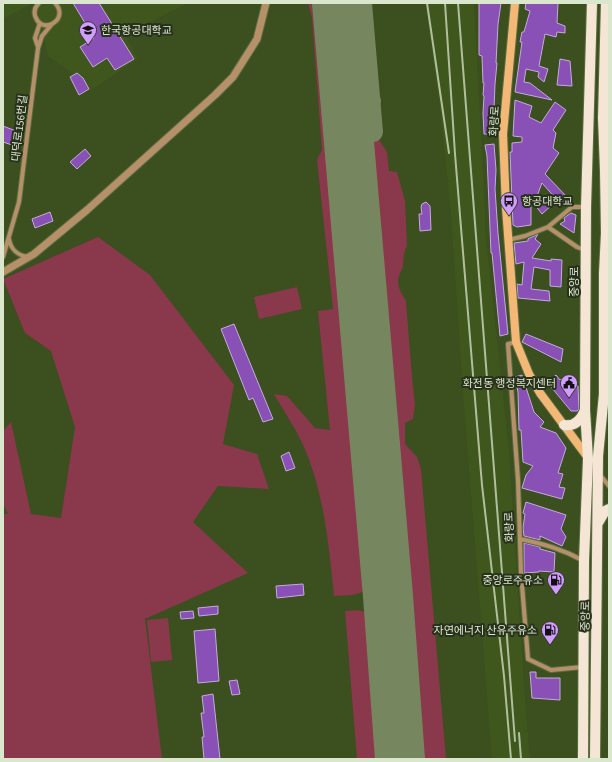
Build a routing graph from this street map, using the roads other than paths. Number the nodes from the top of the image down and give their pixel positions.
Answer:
1 (39, 3) edge
2 (55, 3) edge
3 (266, 3) edge
4 (515, 3) edge
5 (592, 3) edge
6 (606, 3) edge
7 (40, 23) junction
8 (52, 24) junction
9 (38, 48) junction
10 (607, 169) edge
11 (586, 207) junction
12 (548, 227) junction
13 (8, 238) junction
14 (508, 240) junction
15 (3, 244) edge
16 (586, 251) junction
17 (3, 257) edge
18 (28, 258) junction
19 (3, 272) edge
20 (516, 342) junction
21 (606, 394) edge
22 (585, 410) junction
23 (564, 425) junction
24 (588, 459) junction
25 (598, 473) junction
26 (609, 486) edge
27 (609, 509) edge
28 (598, 523) junction
29 (520, 539) junction
30 (584, 561) junction
31 (584, 667) junction
32 (583, 759) edge
33 (595, 759) edge

1 - 7 street
2 - 8 street
3 - 18 street
4 - 14 main road, 화랑로
5 - 11 main road, 중앙로
6 - 10 main road, 중앙로
7 - 8 street
7 - 9 street
8 - 9 street
9 - 13 street, 대덕로156번길
10 - 21 main road, 중앙로
11 - 12 street
11 - 16 main road, 중앙로
12 - 14 street
12 - 16 street
13 - 15 street
13 - 17 street, 대덕로156번길
13 - 18 street
14 - 20 main road, 화랑로
16 - 22 main road, 중앙로
18 - 19 street
20 - 23 main road, 화랑로
20 - 29 street, 화랑로
21 - 25 main road, 중앙로
22 - 23 main road
22 - 24 main road, 중앙로
23 - 24 main road, 화랑로
24 - 25 main road, 화랑로
24 - 30 main road, 중앙로
25 - 26 street
25 - 28 main road, 중앙로
27 - 28 main road
28 - 33 main road, 중앙로
29 - 30 street
29 - 31 street, 화랑로
30 - 31 main road, 중앙로
31 - 32 main road, 중앙로

